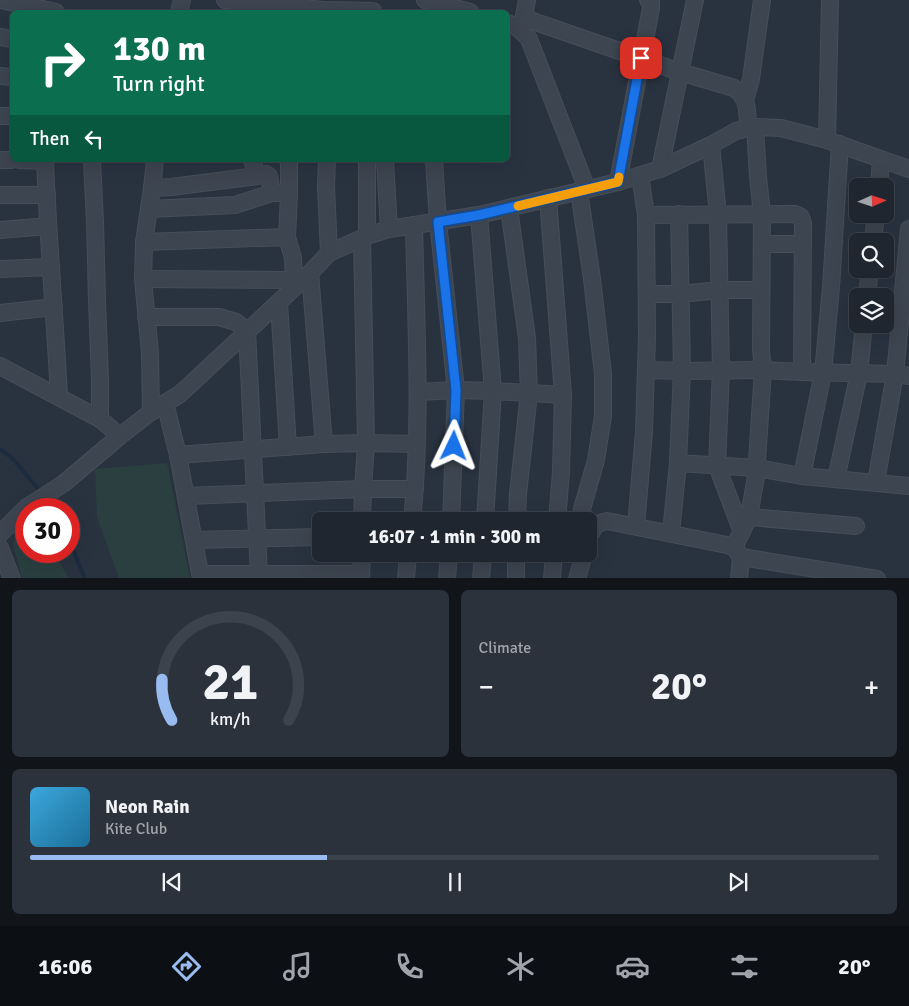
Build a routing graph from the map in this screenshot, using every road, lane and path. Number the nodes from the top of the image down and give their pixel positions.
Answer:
1 (1, 0) edge
2 (425, 0) edge
3 (527, 0) edge
4 (648, 0) edge
5 (695, 0) edge
6 (762, 0) edge
7 (830, 0) edge
8 (230, 5) edge
9 (374, 8) edge
10 (41, 10) edge
11 (462, 10) edge
12 (518, 24) edge
13 (641, 58) junction
14 (680, 72) junction
15 (745, 100) junction
16 (752, 128) junction
17 (834, 142) junction
18 (711, 145) junction
19 (882, 160) junction
20 (46, 162) edge
21 (92, 162) edge
22 (155, 162) edge
23 (253, 162) edge
24 (288, 162) edge
25 (326, 162) edge
26 (367, 162) edge
27 (385, 162) edge
28 (434, 162) edge
29 (660, 169) junction
30 (909, 169) edge
31 (640, 175) junction
32 (257, 176) junction
33 (880, 178) edge
34 (618, 182) junction
35 (152, 188) junction
36 (583, 190) junction
37 (280, 194) junction
38 (0, 195) edge
39 (47, 195) junction
40 (548, 198) junction
41 (509, 208) junction
42 (149, 210) junction
43 (679, 214) junction
44 (718, 214) junction
45 (762, 214) junction
46 (479, 215) junction
47 (646, 215) junction
48 (438, 222) junction
49 (48, 226) junction
50 (414, 226) junction
51 (389, 229) junction
52 (909, 229) edge
53 (0, 230) edge
54 (364, 237) junction
55 (287, 238) junction
56 (144, 242) junction
57 (762, 244) junction
58 (803, 244) junction
59 (329, 254) junction
60 (51, 267) junction
61 (0, 269) edge
62 (143, 279) junction
63 (301, 279) junction
64 (719, 290) junction
65 (761, 290) junction
66 (647, 294) junction
67 (681, 294) junction
68 (279, 302) junction
69 (54, 307) junction
70 (0, 313) edge
71 (146, 317) junction
72 (247, 331) junction
73 (863, 333) edge
74 (0, 366) edge
75 (646, 370) junction
76 (721, 370) junction
77 (762, 370) junction
78 (682, 371) junction
79 (802, 372) junction
80 (823, 373) junction
81 (859, 373) junction
82 (902, 375) edge
83 (456, 390) junction
84 (492, 391) junction
85 (418, 392) junction
86 (529, 393) junction
87 (563, 395) junction
88 (59, 397) junction
89 (165, 403) junction
90 (151, 412) junction
91 (100, 419) junction
92 (120, 436) junction
93 (366, 443) junction
94 (324, 444) junction
95 (416, 444) junction
96 (288, 447) junction
97 (253, 449) junction
98 (178, 455) junction
99 (678, 462) junction
100 (717, 466) junction
101 (757, 468) junction
102 (802, 476) junction
103 (836, 480) junction
104 (876, 482) junction
105 (909, 486) edge
106 (363, 489) junction
107 (415, 489) junction
108 (255, 493) junction
109 (186, 496) junction
110 (362, 512) edge
111 (413, 512) edge
112 (451, 512) edge
113 (485, 512) edge
114 (517, 512) edge
115 (558, 512) edge
116 (582, 512) edge
117 (749, 517) junction
118 (597, 523) edge
119 (636, 526) junction
120 (856, 526) dead end
121 (742, 532) junction
122 (671, 533) junction
123 (0, 534) edge
124 (312, 537) edge
125 (257, 538) junction
126 (194, 540) junction
127 (0, 548) edge
128 (738, 552) junction
129 (362, 562) edge
130 (407, 562) edge
131 (448, 562) edge
132 (482, 562) edge
133 (516, 562) edge
134 (553, 562) edge
135 (582, 562) edge
136 (259, 574) junction
137 (201, 576) edge
138 (361, 576) edge
139 (12, 578) edge
140 (406, 578) edge
141 (447, 578) edge
142 (481, 578) edge
143 (516, 578) edge
144 (552, 578) edge
145 (577, 578) edge
146 (739, 578) edge
147 (877, 578) edge

1 - 10 street
2 - 11 street
3 - 12 street
4 - 13 street
5 - 14 street
6 - 15 street
7 - 17 street
8 - 9 street
12 - 13 street
12 - 36 street
13 - 14 street
13 - 34 street
14 - 15 street
14 - 29 street
15 - 16 street
16 - 17 street
16 - 18 street
16 - 45 street
17 - 19 street
17 - 80 street
18 - 29 street
18 - 44 street
19 - 30 street
19 - 33 street
20 - 39 street
21 - 91 street
22 - 35 street
23 - 32 street
24 - 37 street
25 - 59 street
26 - 54 street
27 - 51 street
28 - 48 street
29 - 31 street
31 - 34 street
31 - 47 street
32 - 35 street
32 - 37 street
34 - 36 street
35 - 42 street
36 - 40 street
36 - 116 street
37 - 42 street
37 - 55 street
38 - 39 street
39 - 49 street
40 - 41 street
40 - 87 street
41 - 46 street
41 - 86 street
42 - 56 street
43 - 44 street
43 - 47 street
43 - 67 street
44 - 45 street
44 - 64 street
45 - 57 street
45 - 58 street
46 - 48 street
46 - 84 street
47 - 66 street
48 - 50 street
48 - 83 street
49 - 53 street
49 - 60 street
50 - 51 street
50 - 85 street
51 - 54 street
52 - 82 street
54 - 59 street
54 - 93 street
55 - 56 street
55 - 63 street
56 - 62 street
57 - 58 street
57 - 65 street
58 - 79 street
59 - 63 street
60 - 61 street
60 - 69 street
62 - 63 street
62 - 71 street
63 - 68 street
63 - 94 street
64 - 65 street
64 - 67 street
64 - 76 street
65 - 77 street
66 - 67 street
66 - 75 street
67 - 78 street
68 - 72 street
68 - 96 street
69 - 70 street
69 - 88 street
71 - 72 street
71 - 90 street
72 - 89 street
72 - 97 street
73 - 81 street
74 - 88 street
75 - 78 street
75 - 119 street
76 - 77 street
76 - 78 street
76 - 100 street
77 - 79 street
77 - 101 street
78 - 99 street
79 - 80 street
80 - 81 street
80 - 102 street
81 - 82 street
81 - 103 street
82 - 104 street
83 - 84 street
83 - 85 street
83 - 112 street
84 - 86 street
84 - 113 street
85 - 95 street
86 - 87 street
86 - 114 street
87 - 115 street
88 - 91 street
89 - 90 street
89 - 98 street
90 - 92 street
91 - 92 street
92 - 123 street
93 - 94 street
93 - 95 street
93 - 106 street
94 - 96 street
95 - 107 street
96 - 97 street
97 - 98 street
97 - 108 street
98 - 109 street
99 - 100 street
99 - 122 street
100 - 101 street
100 - 121 street
101 - 102 street
101 - 117 street
102 - 103 street
103 - 104 street
104 - 105 street
106 - 107 street
106 - 108 street
106 - 110 street
107 - 111 street
108 - 109 street
108 - 125 street
109 - 126 street
117 - 120 street
117 - 121 street
118 - 119 street
119 - 122 street
121 - 128 street
122 - 128 street
124 - 125 street
125 - 126 street
125 - 136 street
126 - 137 street
127 - 139 street
128 - 146 street
128 - 147 street
129 - 138 street
130 - 140 street
131 - 141 street
132 - 142 street
133 - 143 street
134 - 144 street
135 - 145 street
136 - 137 street
136 - 138 street

